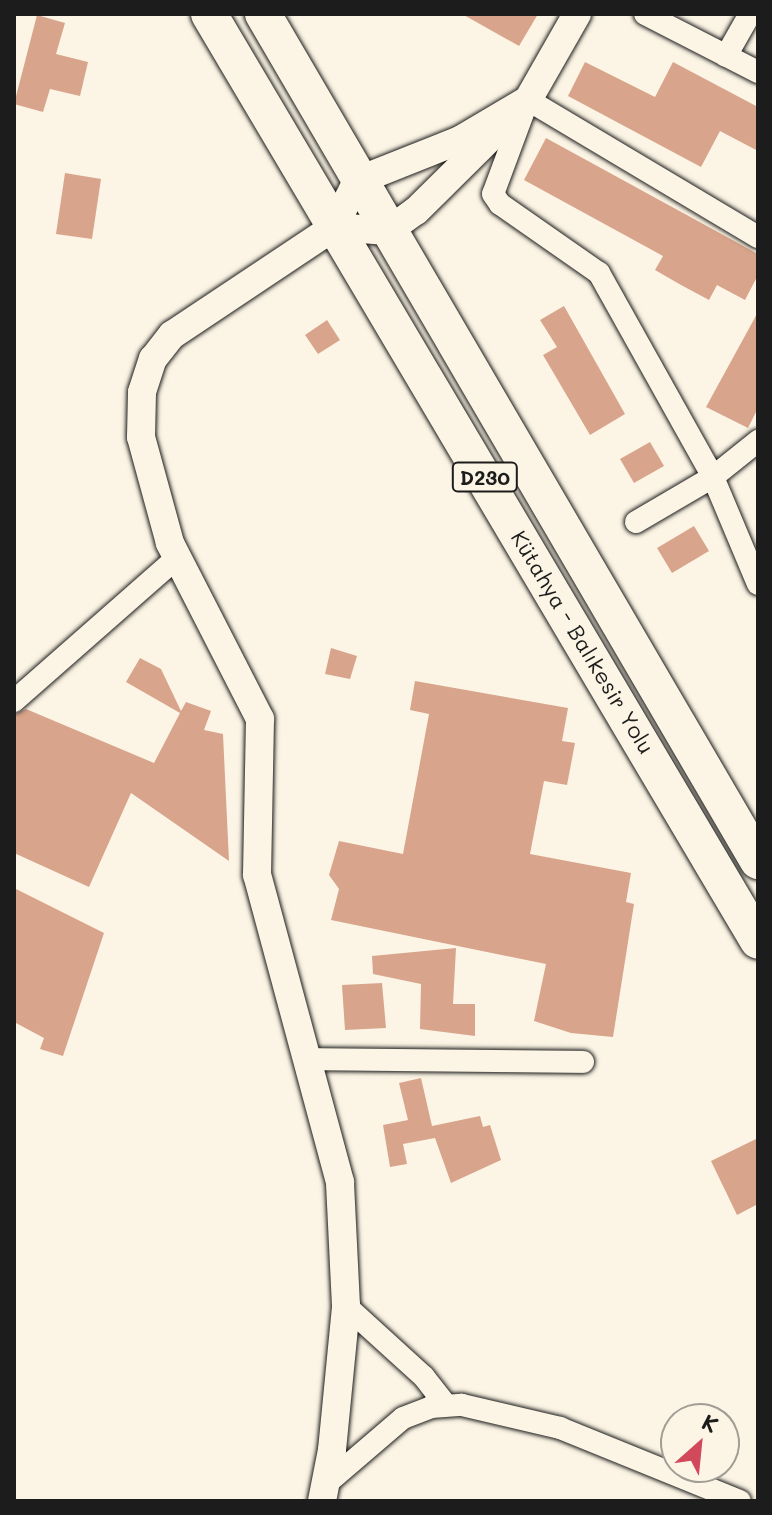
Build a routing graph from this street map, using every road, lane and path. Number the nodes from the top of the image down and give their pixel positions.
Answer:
1 (209, 14) edge
2 (263, 14) edge
3 (577, 14) edge
4 (645, 14) edge
5 (750, 14) edge
6 (726, 56) junction
7 (758, 72) edge
8 (528, 100) junction
9 (357, 181) junction
10 (334, 227) junction
11 (388, 231) junction
12 (758, 237) edge
13 (758, 441) edge
14 (713, 477) junction
15 (636, 522) dead end
16 (178, 557) junction
17 (758, 584) edge
18 (14, 701) edge
19 (758, 861) edge
20 (758, 941) edge
21 (307, 1059) junction
22 (583, 1062) dead end
23 (346, 1306) junction
24 (446, 1405) junction
25 (324, 1493) edge
26 (740, 1501) edge

1 - 10 highway, Kütahya - Balıkesir Yolu / D230
2 - 9 highway, Kütahya - Balıkesir Yolu / D230
3 - 8 street
4 - 6 street
5 - 6 street
6 - 7 street
8 - 9 street
8 - 11 street
8 - 12 street
8 - 14 street
9 - 10 street
9 - 11 highway, Kütahya - Balıkesir Yolu / D230
10 - 11 street
10 - 16 street
10 - 20 highway, Kütahya - Balıkesir Yolu / D230
11 - 19 highway, Kütahya - Balıkesir Yolu / D230
13 - 14 street
14 - 15 street
14 - 17 street
16 - 18 street
16 - 21 street
21 - 22 street
21 - 23 street
23 - 24 street
23 - 25 street
24 - 25 street
24 - 26 street

